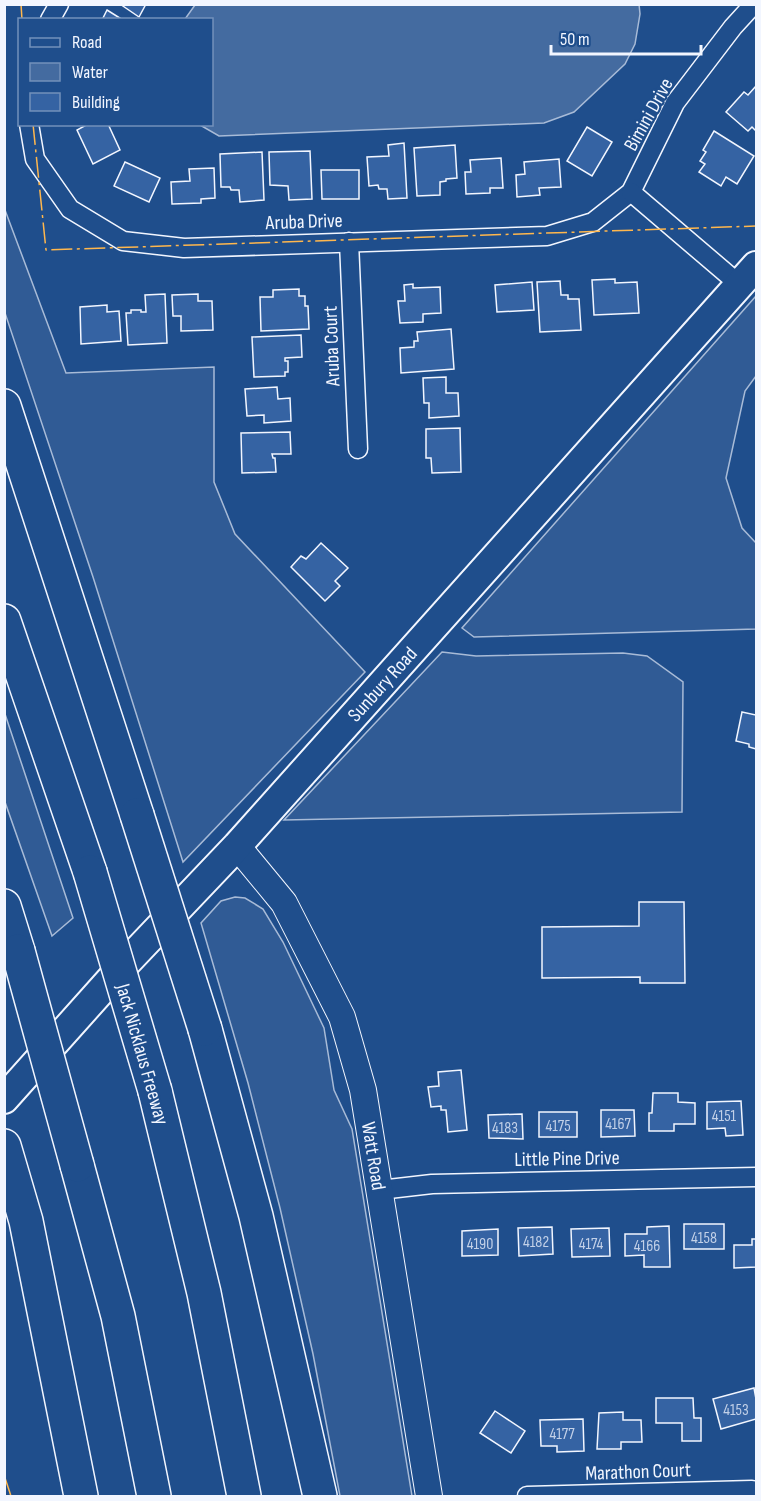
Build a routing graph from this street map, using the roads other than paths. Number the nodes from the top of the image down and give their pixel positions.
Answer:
1 (59, 4) edge
2 (754, 4) edge
3 (51, 18) edge
4 (29, 126) edge
5 (631, 192) junction
6 (349, 242) junction
7 (748, 276) edge
8 (4, 406) edge
9 (358, 449) dead end
10 (4, 621) edge
11 (237, 846) junction
12 (4, 906) edge
13 (4, 1099) edge
14 (4, 1146) edge
15 (756, 1177) edge
16 (380, 1190) junction
17 (752, 1490) dead end
18 (81, 1497) edge
19 (153, 1497) edge
20 (244, 1497) edge
21 (320, 1497) edge
22 (429, 1497) edge
23 (527, 1497) edge

1 - 3 street
2 - 5 street, Bimini Drive
4 - 6 street, Aruba Drive
5 - 6 street, Aruba Drive
5 - 7 street
6 - 9 street, Aruba Court
7 - 11 main road, Sunbury Road
8 - 21 highway, bridge
10 - 20 highway, Jack Nicklaus Freeway, bridge
11 - 13 main road, Sunbury Road
11 - 16 street, Watt Road
12 - 19 highway, bridge
14 - 18 highway
15 - 16 street, Little Pine Drive
16 - 22 street, Watt Road
17 - 23 street, Marathon Court

